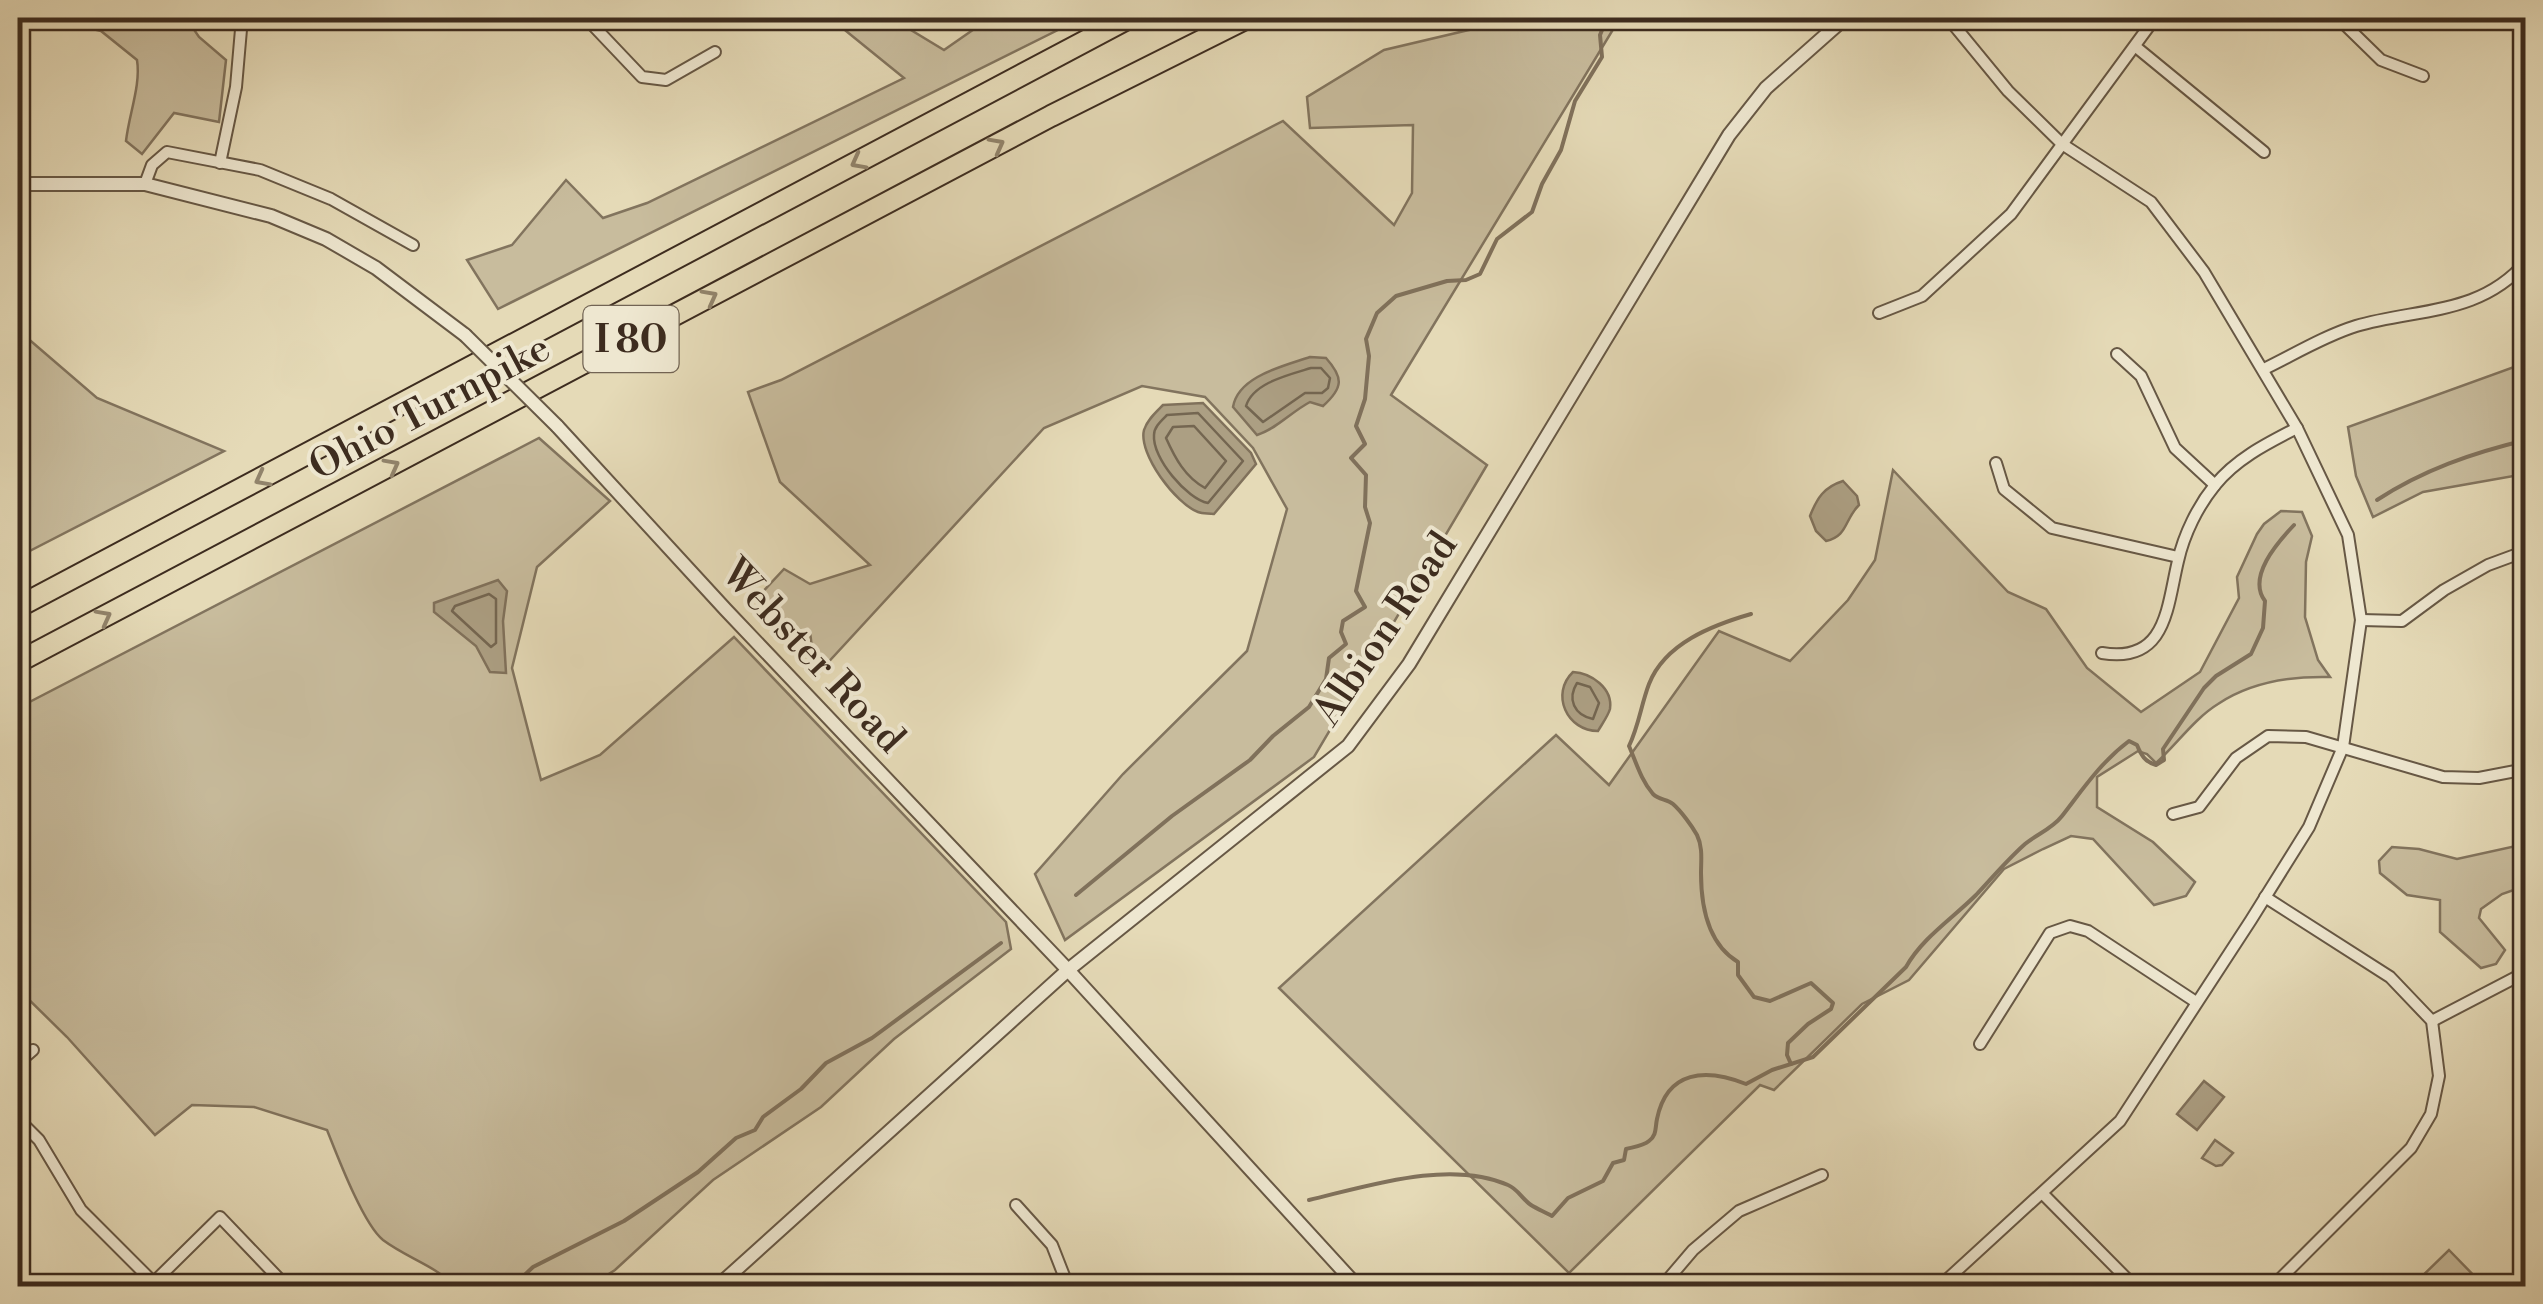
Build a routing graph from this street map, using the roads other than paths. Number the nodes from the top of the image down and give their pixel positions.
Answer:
1 (242, 18) edge
2 (586, 18) edge
3 (1129, 18) edge
4 (1246, 18) edge
5 (1845, 18) edge
6 (1948, 18) edge
7 (2155, 18) edge
8 (2338, 18) edge
9 (2136, 47) junction
10 (716, 52) dead end
11 (2423, 76) dead end
12 (2062, 144) junction
13 (2264, 152) dead end
14 (220, 163) junction
15 (18, 184) edge
16 (145, 184) junction
17 (413, 245) dead end
18 (2526, 262) edge
19 (1879, 313) dead end
20 (2117, 354) dead end
21 (2264, 370) junction
22 (2298, 428) junction
23 (1996, 463) dead end
24 (2215, 484) junction
25 (2526, 551) edge
26 (2178, 558) junction
27 (18, 607) edge
28 (2361, 620) junction
29 (2102, 654) dead end
30 (18, 662) edge
31 (2343, 747) junction
32 (2526, 770) edge
33 (2173, 814) dead end
34 (2264, 898) junction
35 (1068, 970) junction
36 (2526, 972) edge
37 (2196, 1002) junction
38 (2432, 1020) junction
39 (1980, 1044) dead end
40 (33, 1050) dead end
41 (18, 1063) edge
42 (18, 1119) edge
43 (1822, 1175) dead end
44 (2043, 1194) junction
45 (1016, 1205) dead end
46 (152, 1285) edge
47 (286, 1286) edge
48 (718, 1286) edge
49 (1068, 1286) edge
50 (1356, 1286) edge
51 (1673, 1286) edge
52 (1940, 1286) edge
53 (2134, 1286) edge
54 (2273, 1286) edge

1 - 14 street
2 - 10 street
3 -> 27 highway, Ohio Turnpike / I 80
30 -> 4 highway, Ohio Turnpike / I 80
5 - 35 street, Albion Road
6 - 12 street
7 - 9 street
8 - 11 street
9 - 12 street
9 - 13 street
12 - 19 street
12 - 21 street
14 - 16 street
14 - 17 street
15 - 16 street, Webster Road
16 - 35 street, Webster Road, bridge
18 - 21 street
20 - 24 street
21 - 22 street
22 - 24 street
22 - 28 street
23 - 26 street
24 - 26 street
25 - 28 street
26 - 29 street
28 - 31 street
31 - 32 street
31 - 33 street
31 - 34 street
34 - 37 street
34 - 38 street
35 - 48 street, Albion Road
35 - 50 street, Webster Road
36 - 38 street
37 - 39 street
37 - 44 street
38 - 54 street
40 - 41 street
42 - 46 street
43 - 51 street
44 - 52 street
44 - 53 street
45 - 49 street
46 - 47 street

